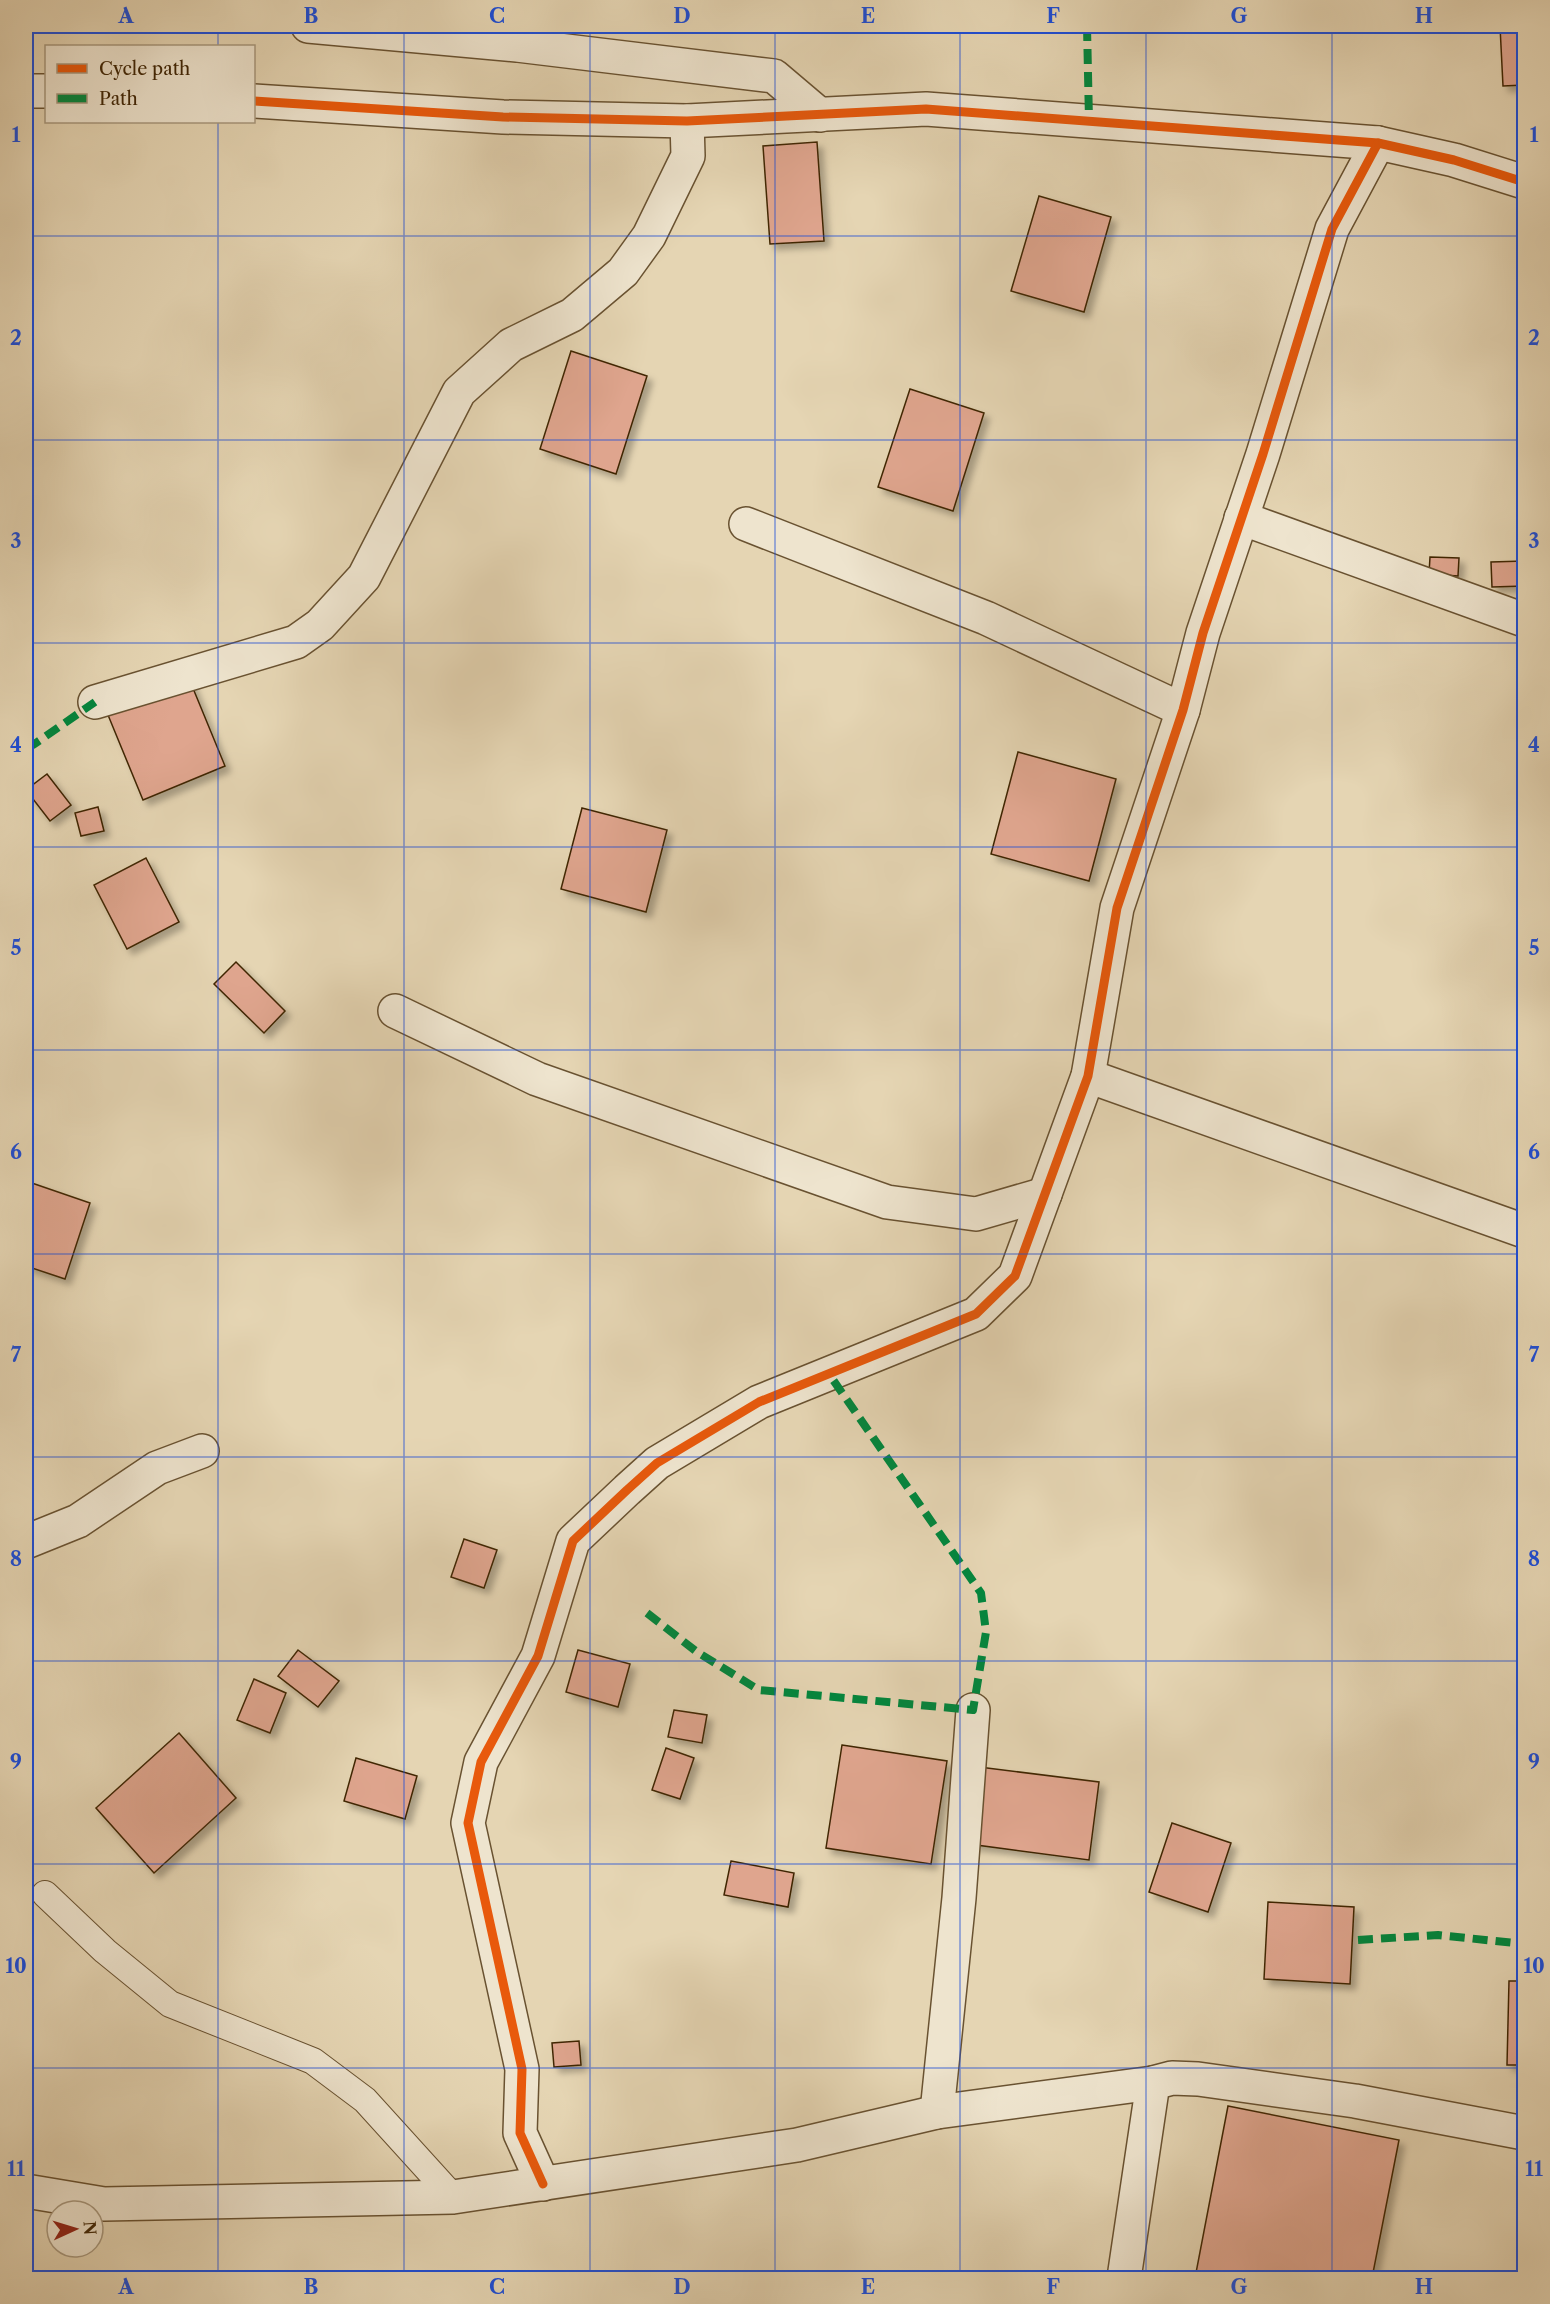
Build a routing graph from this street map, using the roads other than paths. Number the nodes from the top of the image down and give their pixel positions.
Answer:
1 (308, 26) edge
2 (26, 91) edge
3 (45, 91) edge
4 (255, 101) edge
5 (820, 115) junction
6 (687, 121) junction
7 (1378, 143) junction
8 (1524, 182) edge
9 (1242, 518) junction
10 (746, 524) dead end
11 (1524, 620) edge
12 (95, 702) dead end
13 (1184, 710) junction
14 (395, 1011) dead end
15 (1088, 1076) junction
16 (1045, 1194) junction
17 (1524, 1232) edge
18 (202, 1451) dead end
19 (26, 1542) edge
20 (973, 1710) dead end
21 (45, 1894) dead end
22 (1153, 2083) junction
23 (937, 2112) junction
24 (1524, 2133) edge
25 (543, 2184) junction
26 (26, 2191) edge
27 (453, 2197) junction
28 (1124, 2278) edge

1 - 5 street
2 - 3 street
4 - 6 street
5 - 6 street
5 - 7 street
6 - 12 street
7 - 8 street
7 - 9 street
9 - 11 street
9 - 13 street
10 - 13 street
13 - 15 street
14 - 16 street
15 - 16 street
15 - 17 street
16 - 25 street
18 - 19 street
20 - 23 street
21 - 27 lane
22 - 23 street
22 - 24 street
22 - 28 street
23 - 25 street
25 - 27 street
26 - 27 street

